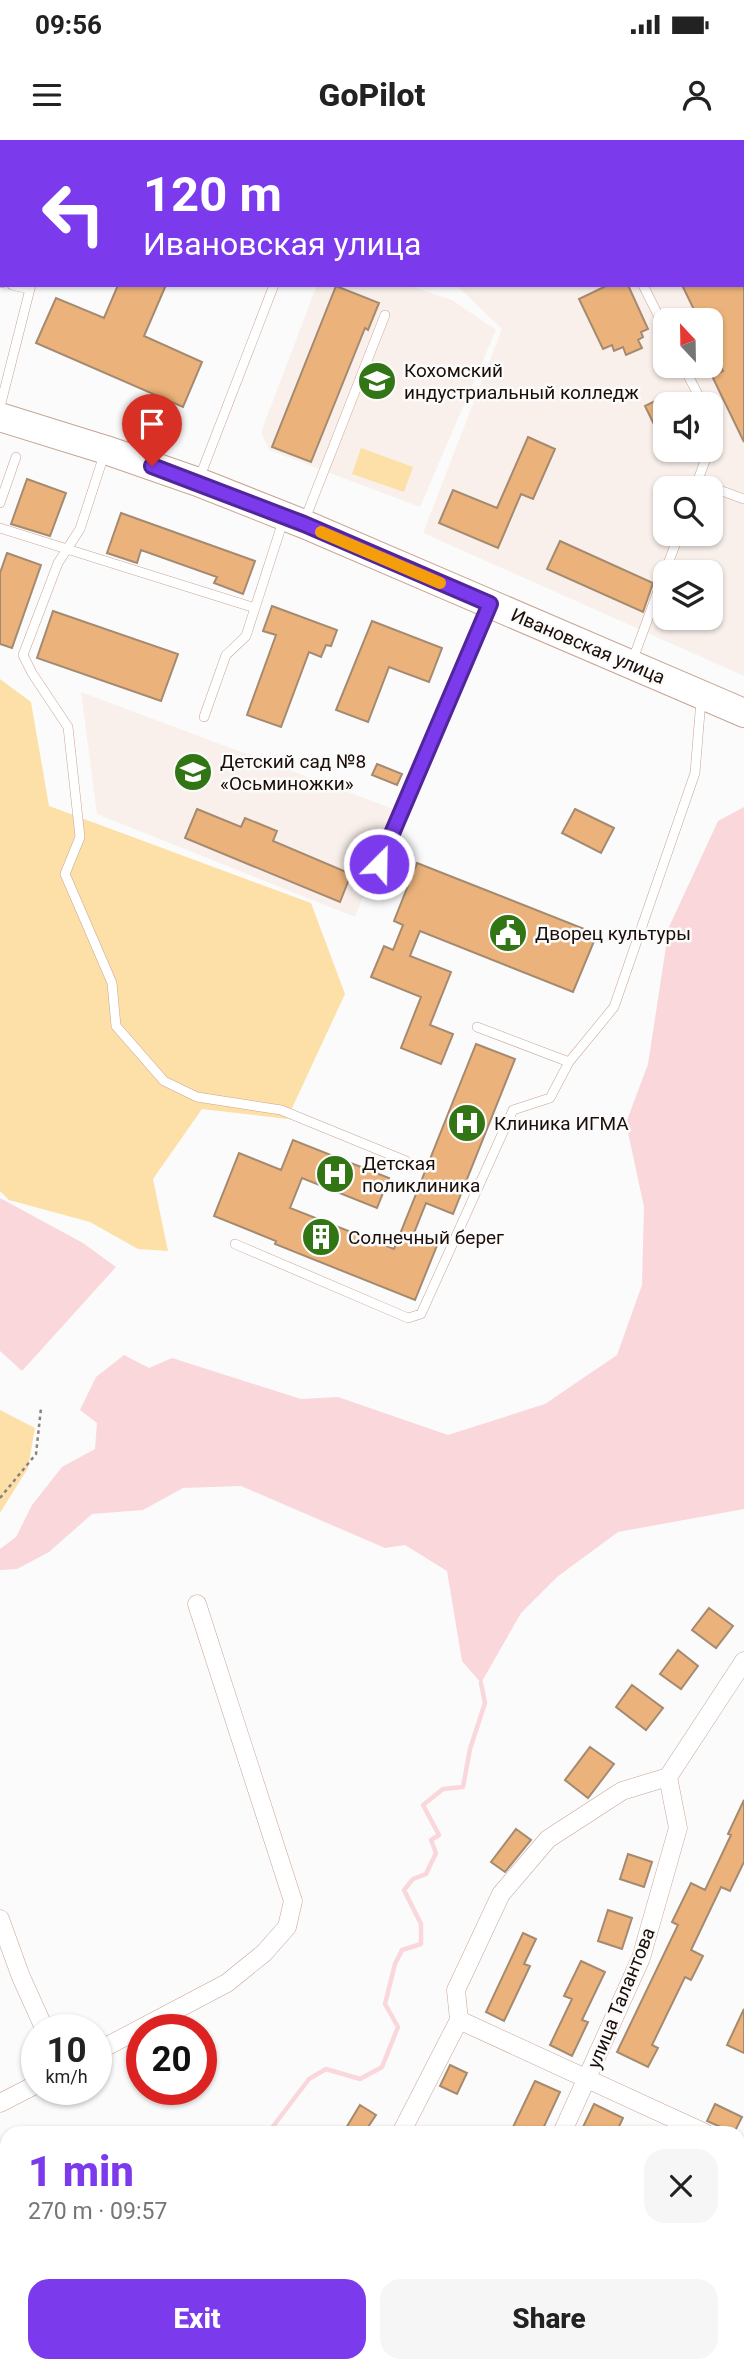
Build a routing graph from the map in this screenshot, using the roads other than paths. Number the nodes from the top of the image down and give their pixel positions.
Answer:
1 (30, 287) edge
2 (273, 287) edge
3 (644, 287) edge
4 (654, 308) edge
5 (385, 315) dead end
6 (0, 407) edge
7 (0, 417) edge
8 (106, 450) junction
9 (16, 457) dead end
10 (198, 482) junction
11 (723, 493) edge
12 (744, 499) edge
13 (0, 503) edge
14 (294, 520) junction
15 (0, 528) edge
16 (675, 546) edge
17 (67, 549) junction
18 (490, 604) junction
19 (255, 608) junction
20 (631, 664) junction
21 (701, 695) junction
22 (744, 713) edge
23 (204, 717) dead end
24 (379, 864) dead end
25 (477, 1027) dead end
26 (569, 1062) junction
27 (406, 1161) dead end
28 (235, 1244) dead end
29 (197, 1604) dead end
30 (744, 1661) edge
31 (668, 1777) junction
32 (0, 1919) edge
33 (38, 2014) edge
34 (459, 2020) junction
35 (112, 2044) edge
36 (588, 2079) junction
37 (21, 2092) edge
38 (0, 2103) edge
39 (405, 2126) edge
40 (565, 2126) edge
41 (690, 2126) edge

1 - 6 lane
2 - 10 lane
3 - 4 lane
5 - 14 lane
7 - 8 main road, Ивановская улица
8 - 10 main road, Ивановская улица
8 - 17 lane
9 - 13 lane
10 - 14 main road, Ивановская улица
11 - 12 lane
14 - 18 main road, Ивановская улица
14 - 19 lane
15 - 17 lane
16 - 20 lane
17 - 19 lane
17 - 27 lane
18 - 20 main road, Ивановская улица
18 - 24 lane
19 - 23 lane
20 - 21 main road, Ивановская улица
21 - 22 main road, Ивановская улица
21 - 26 lane
25 - 26 lane
26 - 28 lane
29 - 35 street
30 - 31 street
31 - 34 street
31 - 36 street, улица Талантова
32 - 33 street
34 - 36 street
34 - 39 street
36 - 40 street, улица Талантова
36 - 41 street
37 - 38 street

